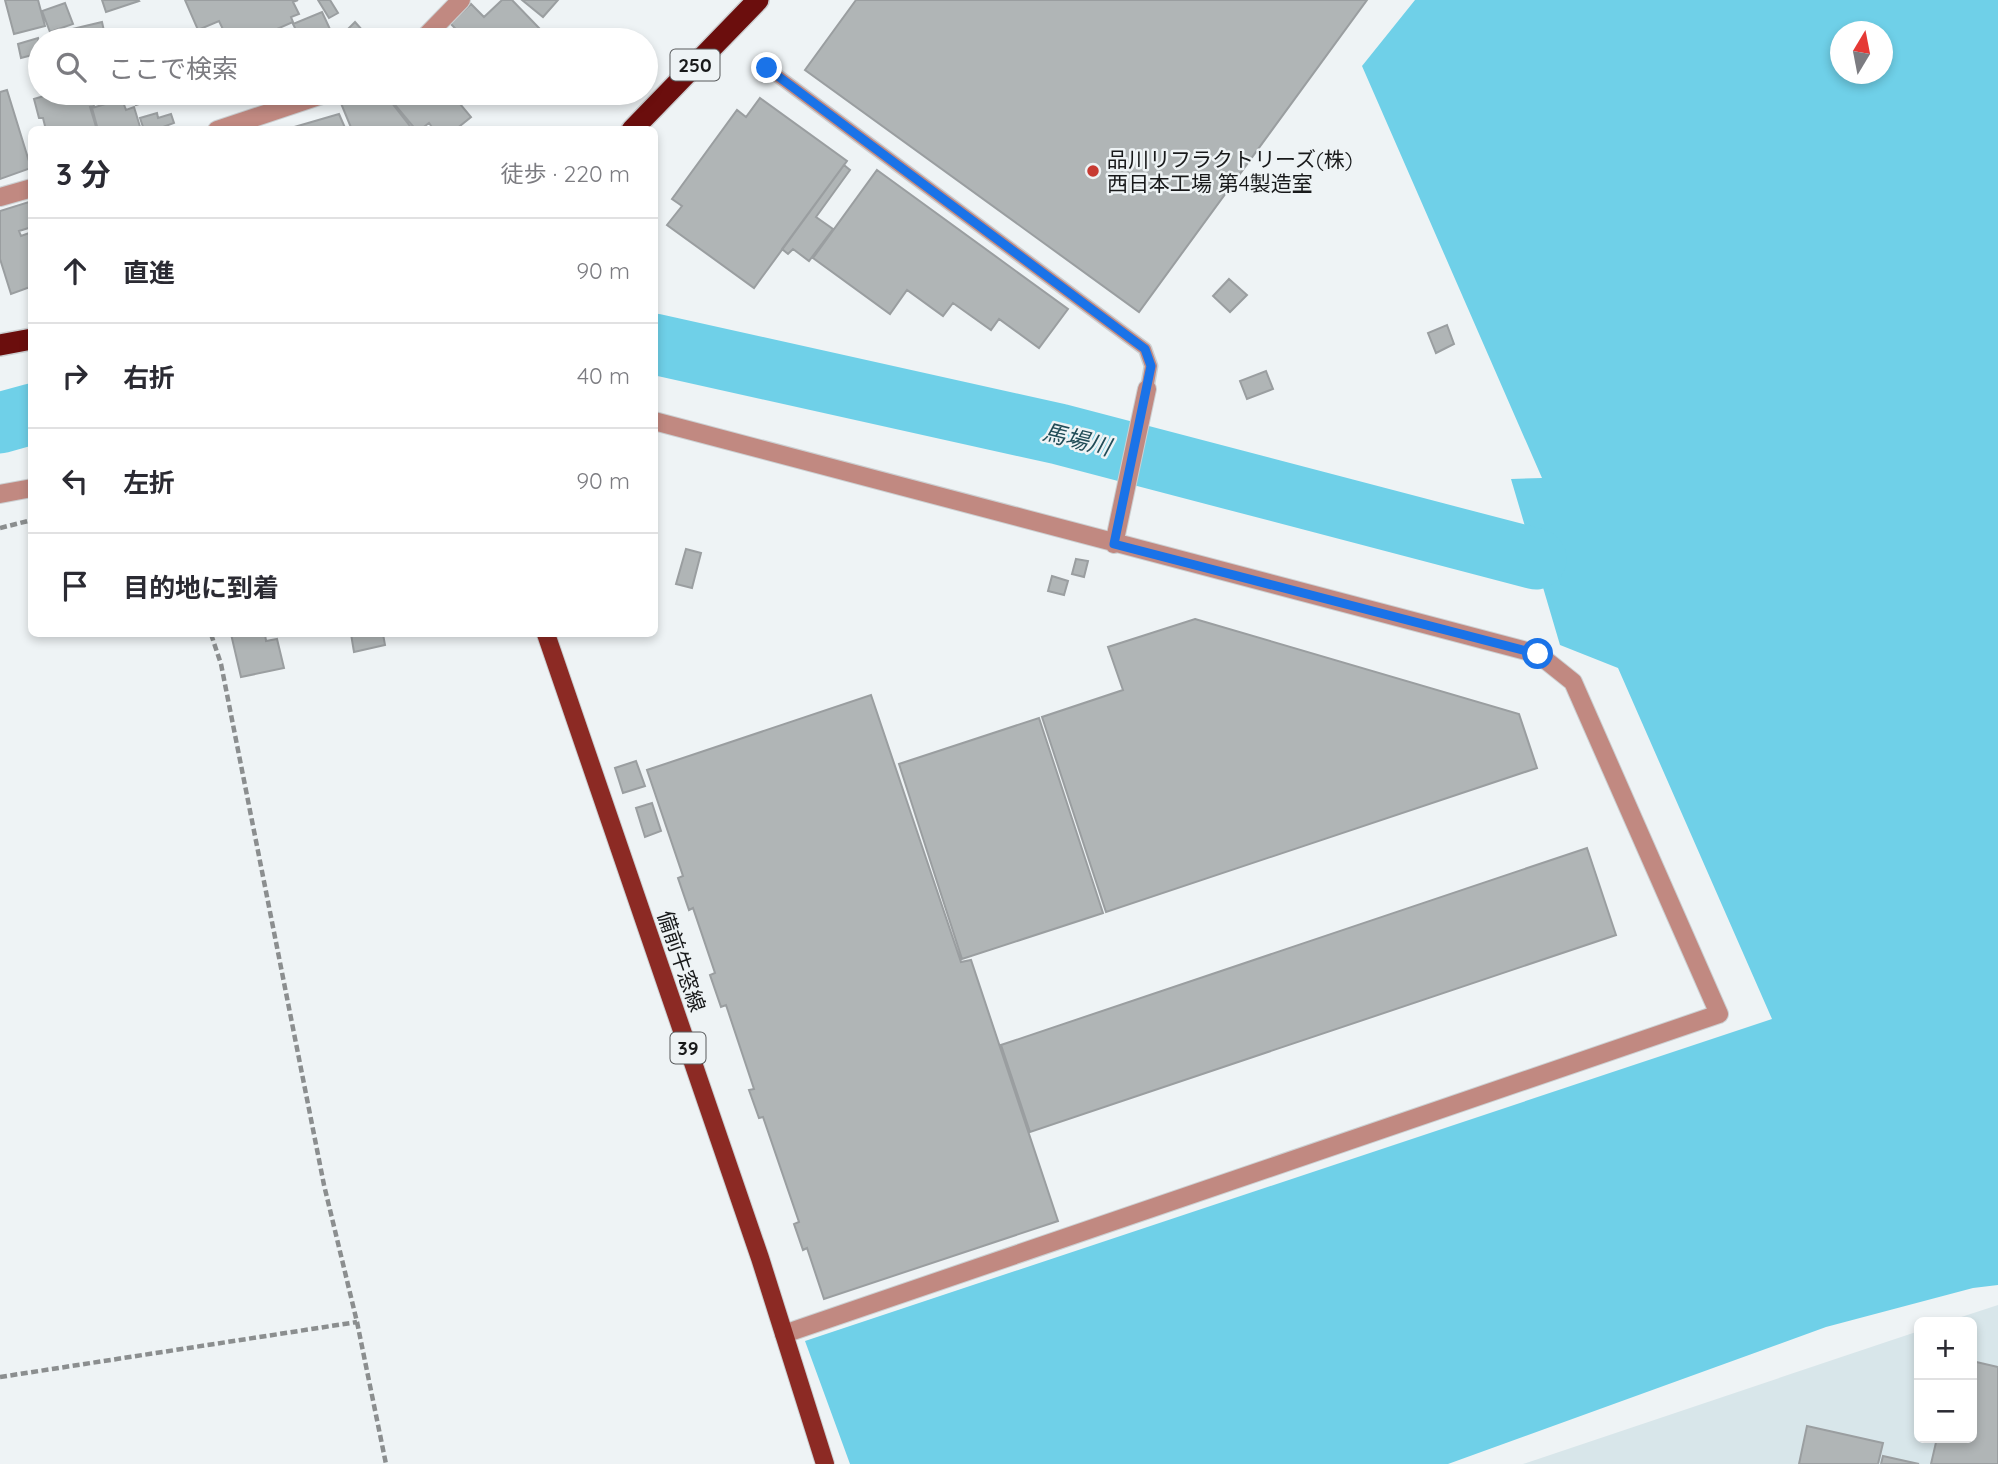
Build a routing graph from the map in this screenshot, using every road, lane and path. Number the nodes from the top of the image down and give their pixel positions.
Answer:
1 (461, 0) edge
2 (758, 0) edge
3 (434, 28) edge
4 (767, 68) dead end
5 (658, 103) edge
6 (292, 105) edge
7 (656, 105) edge
8 (229, 126) edge
9 (636, 126) edge
10 (28, 189) edge
11 (0, 197) edge
12 (28, 340) edge
13 (0, 345) edge
14 (1147, 389) joint
15 (658, 422) edge
16 (28, 489) edge
17 (0, 494) edge
18 (28, 521) edge
19 (0, 528) edge
20 (1116, 536) junction
21 (212, 637) edge
22 (547, 637) edge
23 (357, 1322) junction
24 (784, 1334) junction
25 (0, 1377) edge
26 (386, 1464) edge
27 (825, 1464) edge

1 - 3 street
2 - 5 highway, 250
4 - 14 lane
6 - 8 street
7 - 9 highway, 250
10 - 11 street
12 - 13 highway
14 - 20 street
15 - 20 street
16 - 17 street
18 - 19 path
20 - 24 street
21 - 23 path
22 - 24 main road, 備前牛窓線 / 39
23 - 25 path
23 - 26 path
24 - 27 main road, 備前牛窓線 / 39

